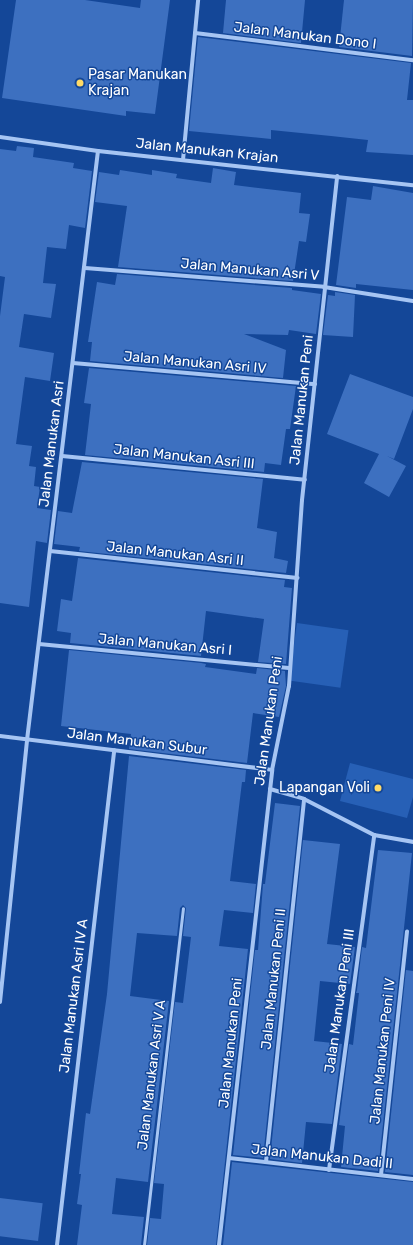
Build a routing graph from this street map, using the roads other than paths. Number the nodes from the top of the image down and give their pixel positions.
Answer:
1 (198, 0) edge
2 (195, 33) junction
3 (413, 60) edge
4 (0, 137) edge
5 (98, 151) junction
6 (183, 160) junction
7 (337, 176) junction
8 (413, 185) edge
9 (85, 268) junction
10 (324, 287) junction
11 (413, 301) edge
12 (73, 364) junction
13 (315, 384) junction
14 (62, 456) junction
15 (305, 480) junction
16 (50, 551) junction
17 (298, 578) junction
18 (39, 644) junction
19 (289, 668) junction
20 (0, 736) edge
21 (27, 740) junction
22 (114, 750) junction
23 (272, 770) junction
24 (270, 789) junction
25 (304, 799) junction
26 (374, 835) junction
27 (413, 842) edge
28 (183, 908) dead end
29 (408, 931) dead end
30 (0, 1002) edge
31 (229, 1158) junction
32 (266, 1162) junction
33 (329, 1170) junction
34 (381, 1174) junction
35 (413, 1179) edge
36 (56, 1245) edge
37 (144, 1245) edge
38 (219, 1245) edge

1 - 2 street
2 - 3 street, Jalan Manukan Dono I
2 - 6 street
4 - 5 street, Jalan Manukan Krajan
5 - 6 street, Jalan Manukan Krajan
5 - 9 street, Jalan Manukan Asri
6 - 7 street, Jalan Manukan Krajan
7 - 8 street, Jalan Manukan Krajan
7 - 10 street, Jalan Manukan Peni
9 - 10 street, Jalan Manukan Asri V
9 - 12 street, Jalan Manukan Asri
10 - 11 street, Jalan Manukan Asri V
10 - 13 street, Jalan Manukan Peni
12 - 13 street, Jalan Manukan Asri IV
12 - 14 street, Jalan Manukan Asri
13 - 15 street, Jalan Manukan Peni
14 - 15 street, Jalan Manukan Asri III
14 - 16 street, Jalan Manukan Asri
15 - 17 street, Jalan Manukan Peni
16 - 17 street, Jalan Manukan Asri II
16 - 18 street, Jalan Manukan Asri
17 - 19 street, Jalan Manukan Peni
18 - 19 street, Jalan Manukan Asri I
18 - 21 street, Jalan Manukan Asri
19 - 23 street, Jalan Manukan Peni
20 - 21 street, Jalan Manukan Subur
21 - 22 street, Jalan Manukan Subur
21 - 30 street, Jalan Manukan Asri
22 - 23 street, Jalan Manukan Subur
22 - 36 street, Jalan Manukan Asri IV A
23 - 24 street, Jalan Manukan Peni
24 - 25 street
24 - 31 street, Jalan Manukan Peni
25 - 26 street
25 - 32 street, Jalan Manukan Peni II
26 - 27 street
26 - 33 street, Jalan Manukan Peni III
28 - 37 lane, Jalan Manukan Asri V A
29 - 34 street, Jalan Manukan Peni IV
31 - 32 street, Jalan Manukan Dadi II
31 - 38 street, Jalan Manukan Peni
32 - 33 street, Jalan Manukan Dadi II
33 - 34 street, Jalan Manukan Dadi II
34 - 35 street, Jalan Manukan Dadi II

